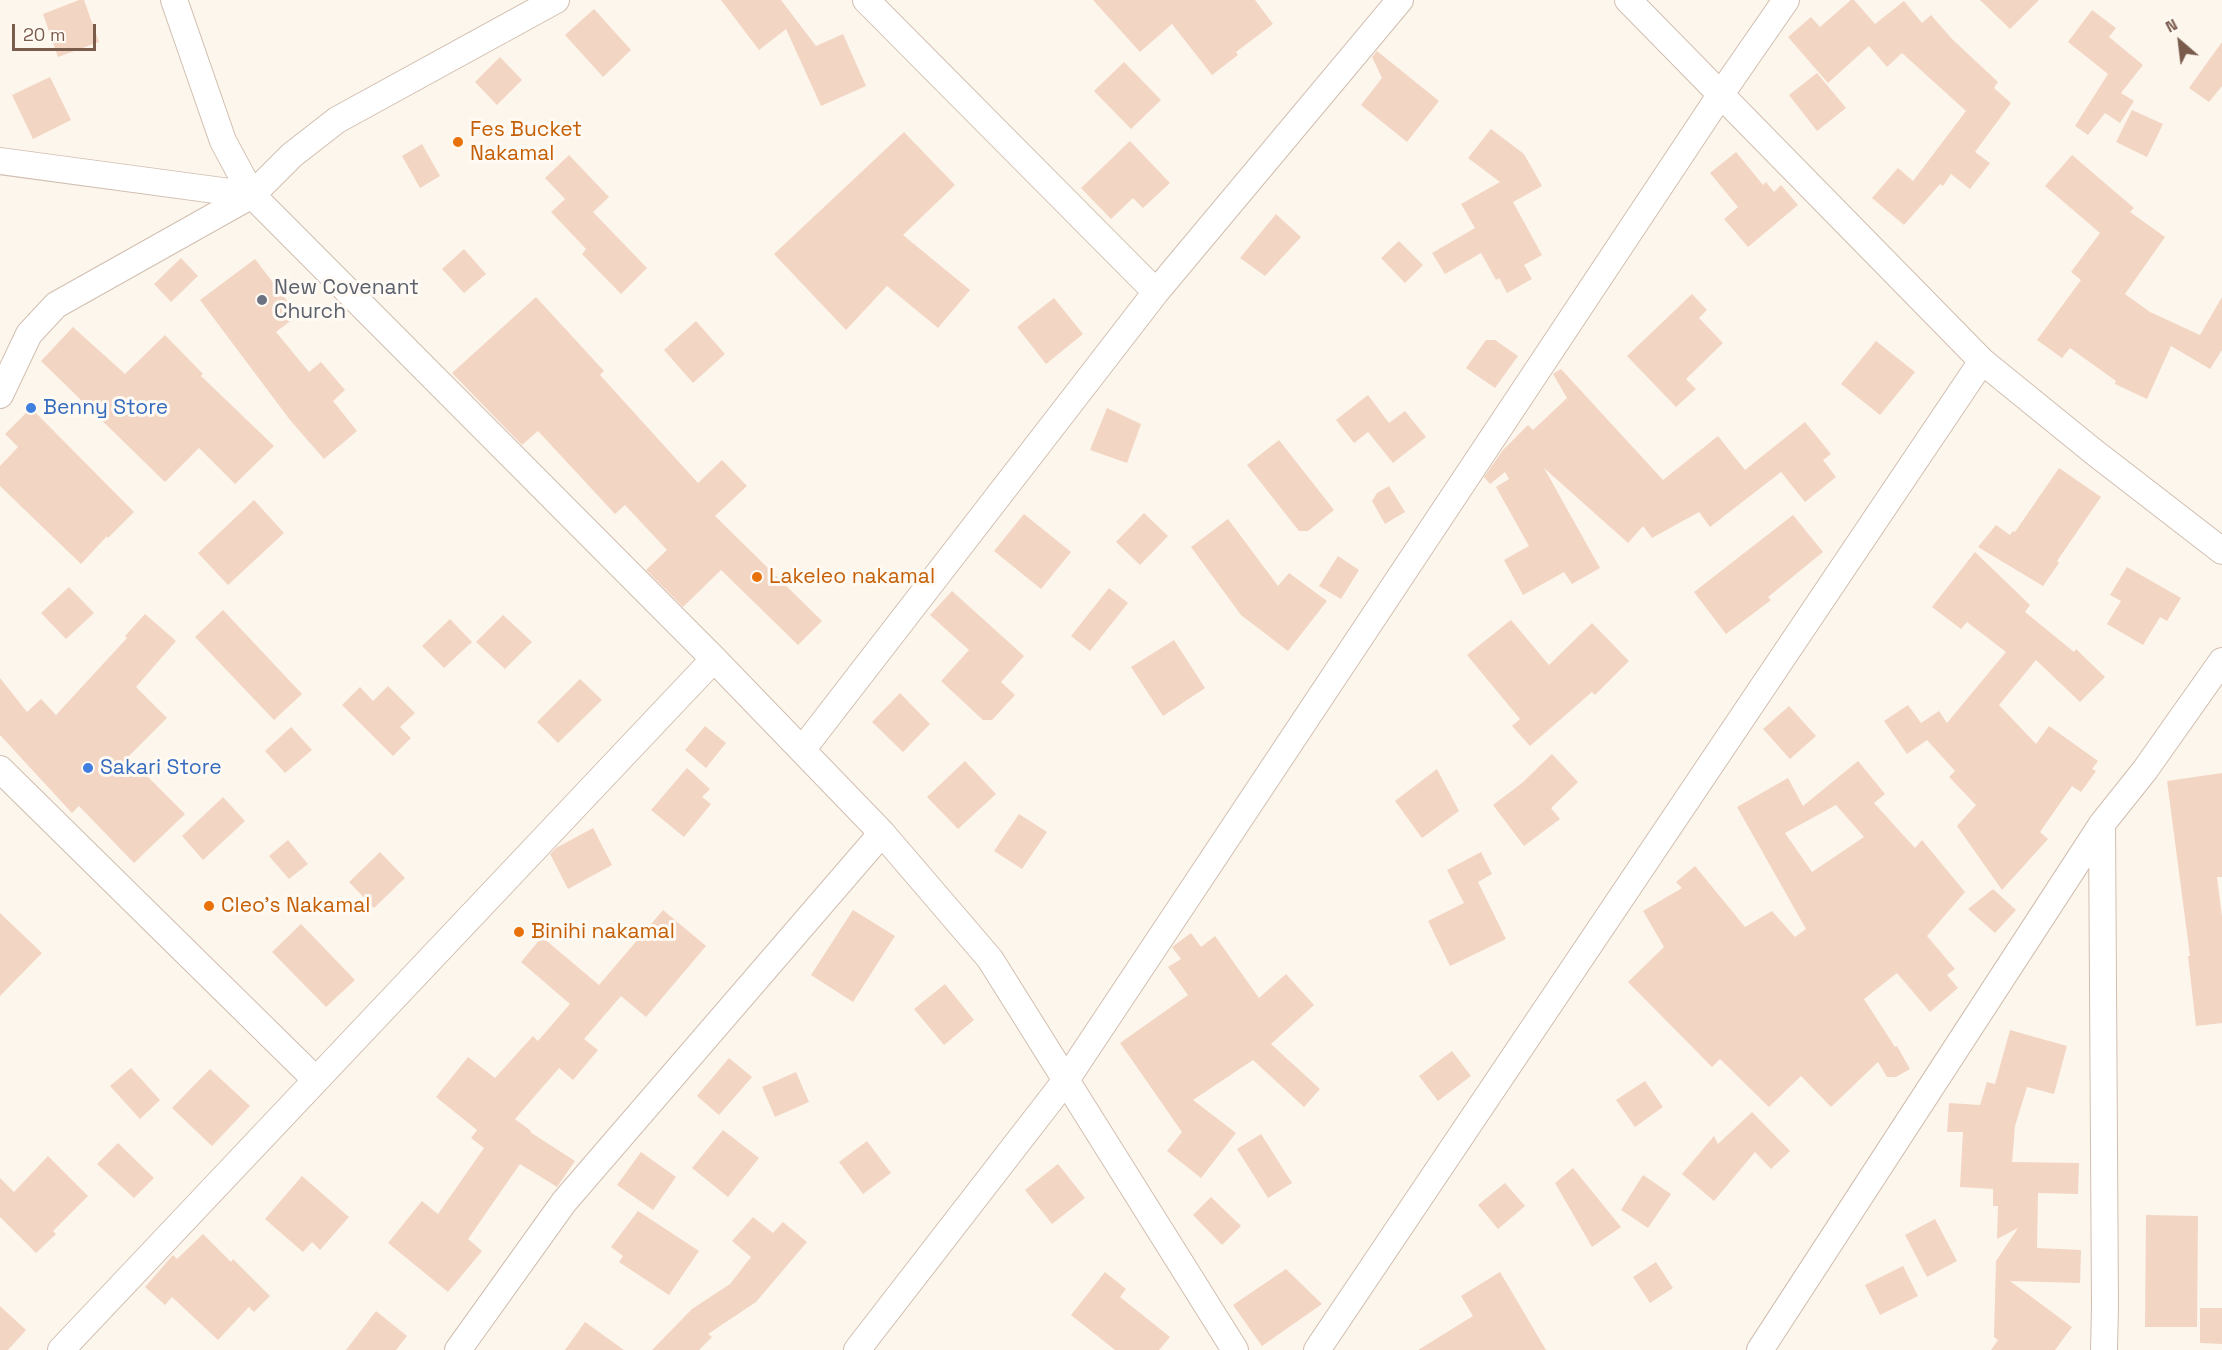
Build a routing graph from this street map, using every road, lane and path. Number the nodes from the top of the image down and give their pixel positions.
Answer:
1 (174, 0) edge
2 (556, 0) edge
3 (866, 0) edge
4 (1400, 0) edge
5 (1628, 0) edge
6 (1786, 0) edge
7 (1721, 94) junction
8 (0, 161) edge
9 (252, 195) junction
10 (1156, 292) junction
11 (1982, 361) junction
12 (0, 395) edge
13 (2222, 551) edge
14 (714, 658) junction
15 (2222, 661) edge
16 (802, 750) junction
17 (0, 769) edge
18 (2103, 824) junction
19 (882, 833) junction
20 (316, 1080) junction
21 (1066, 1080) junction
22 (61, 1350) edge
23 (458, 1350) edge
24 (857, 1350) edge
25 (1235, 1350) edge
26 (1317, 1350) edge
27 (1760, 1350) edge
28 (2103, 1350) edge

1 - 9 street
2 - 9 street
3 - 10 street
4 - 10 street
5 - 7 street
6 - 7 street
7 - 11 street
7 - 21 street
8 - 9 street
9 - 12 street
9 - 14 street
10 - 16 street
11 - 13 street
11 - 26 street
14 - 16 street
14 - 20 street
15 - 18 street
16 - 19 street
17 - 20 street
18 - 27 street
18 - 28 street
19 - 21 street
19 - 23 street
20 - 22 street
21 - 24 street
21 - 25 street

